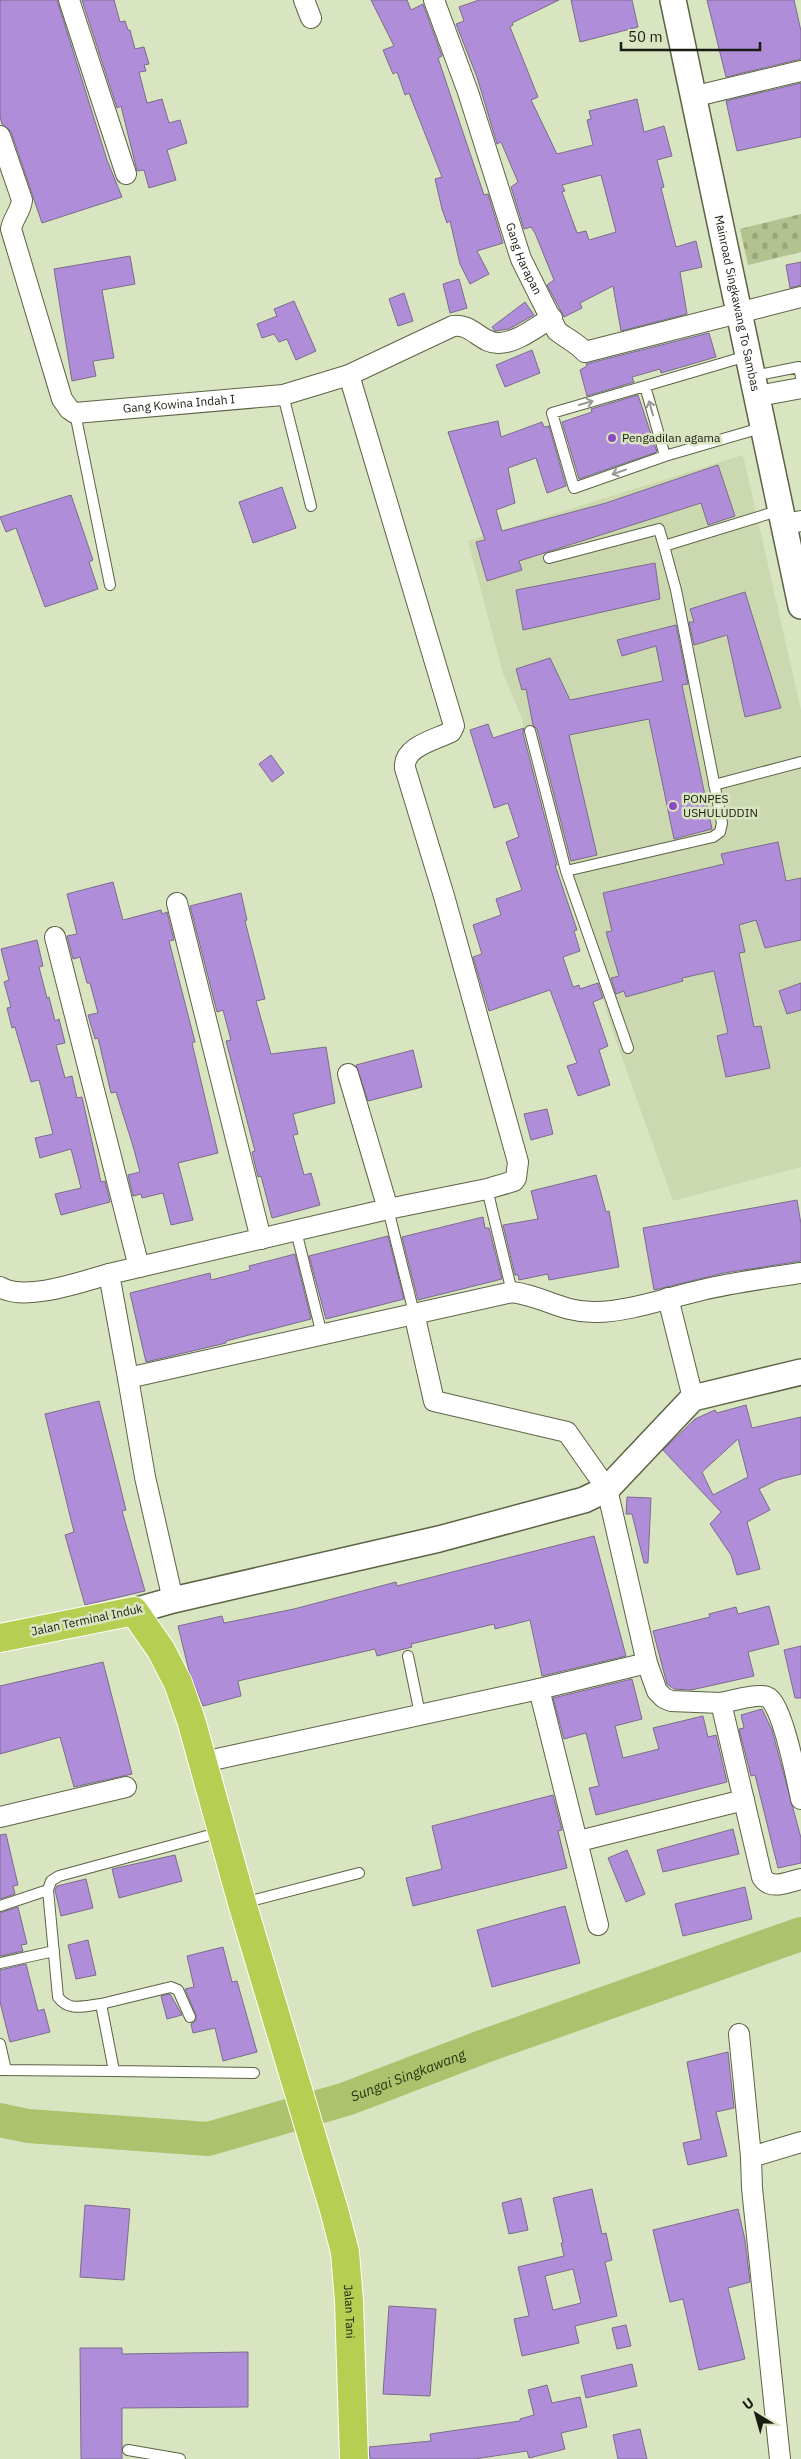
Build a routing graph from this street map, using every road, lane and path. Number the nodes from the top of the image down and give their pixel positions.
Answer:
1 (69, 0) edge
2 (434, 0) edge
3 (672, 0) edge
4 (801, 70) edge
5 (692, 97) junction
6 (0, 136) edge
7 (126, 174) dead end
8 (801, 297) edge
9 (738, 313) junction
10 (552, 318) junction
11 (349, 375) junction
12 (753, 376) junction
13 (801, 377) edge
14 (644, 386) junction
15 (801, 388) edge
16 (283, 395) junction
17 (75, 413) junction
18 (765, 427) junction
19 (666, 456) junction
20 (310, 506) dead end
21 (789, 518) edge
22 (664, 546) junction
23 (550, 558) dead end
24 (110, 585) dead end
25 (801, 606) edge
26 (530, 731) dead end
27 (801, 762) edge
28 (714, 785) junction
29 (566, 872) junction
30 (177, 903) dead end
31 (56, 937) dead end
32 (628, 1048) dead end
33 (348, 1074) dead end
34 (487, 1189) junction
35 (388, 1209) junction
36 (296, 1231) junction
37 (261, 1239) junction
38 (139, 1267) junction
39 (801, 1273) edge
40 (108, 1274) junction
41 (0, 1287) edge
42 (512, 1292) junction
43 (668, 1298) junction
44 (414, 1313) junction
45 (322, 1335) junction
46 (801, 1372) edge
47 (128, 1378) junction
48 (693, 1398) junction
49 (607, 1489) junction
50 (173, 1600) junction
51 (134, 1611) junction
52 (0, 1638) edge
53 (408, 1656) dead end
54 (648, 1663) junction
55 (539, 1689) junction
56 (722, 1703) junction
57 (420, 1714) junction
58 (793, 1730) edge
59 (203, 1762) junction
60 (126, 1787) dead end
61 (801, 1799) edge
62 (744, 1800) junction
63 (0, 1817) edge
64 (222, 1832) junction
65 (579, 1842) junction
66 (359, 1873) dead end
67 (801, 1878) edge
68 (48, 1890) junction
69 (242, 1903) junction
70 (0, 1906) edge
71 (598, 1924) dead end
72 (54, 1951) junction
73 (0, 1963) edge
74 (100, 2004) junction
75 (190, 2017) dead end
76 (739, 2034) dead end
77 (0, 2044) edge
78 (3, 2070) edge
79 (114, 2071) junction
80 (254, 2073) dead end
81 (801, 2142) edge
82 (751, 2157) junction
83 (128, 2450) dead end
84 (180, 2459) edge
85 (354, 2459) edge
86 (780, 2459) edge

1 - 7 street
2 - 10 street, Gang Harapan
3 - 5 street, Mainroad Singkawang To Sambas
4 - 5 street
5 - 9 street, Mainroad Singkawang To Sambas
6 - 17 street
8 - 9 street
9 - 10 street, Gang Harapan
9 - 12 street, Mainroad Singkawang To Sambas
10 - 11 street, Gang Kowina Indah I
11 - 16 street, Gang Kowina Indah I
11 - 34 street
12 - 13 lane
12 - 14 lane
12 - 15 street
12 - 18 street, Mainroad Singkawang To Sambas
19 -> 14 lane
19 -> 14 lane
16 - 17 street, Gang Kowina Indah I
16 - 20 lane
17 - 24 lane
18 - 19 lane
18 - 21 street, Mainroad Singkawang To Sambas
21 - 22 lane
21 - 25 street, Mainroad Singkawang To Sambas
22 - 23 lane
22 - 28 lane
26 - 29 lane
27 - 28 lane
28 - 29 lane
29 - 32 lane
30 - 37 street
31 - 38 street
33 - 35 street
34 - 35 street
34 - 42 lane
35 - 36 street
35 - 44 lane
36 - 37 street
36 - 45 lane
37 - 38 street
38 - 40 street
39 - 43 street
40 - 41 street
40 - 47 street
42 - 43 street
42 - 44 street
43 - 48 street
44 - 45 street
44 - 49 street
45 - 47 street
46 - 48 street
47 - 50 street
48 - 49 street
49 - 50 street, Jalan Terminal Induk
49 - 54 street
50 - 51 street, Jalan Terminal Induk
51 - 52 highway, Jalan Terminal Induk
51 - 59 highway, Jalan Tani
53 - 57 lane
54 - 55 street
54 - 56 street
55 - 57 street
55 - 65 street
56 - 58 street
56 - 62 street
57 - 59 street
58 - 61 street
59 - 64 highway, Jalan Tani
60 - 63 street
62 - 65 street
62 - 67 street
64 - 68 lane
64 - 69 highway, Jalan Tani
65 - 71 street
66 - 69 lane
68 - 70 lane
68 - 72 lane
69 - 85 highway, Jalan Tani
72 - 73 lane
72 - 74 lane
74 - 75 lane
74 - 79 lane
76 - 82 street
77 - 78 lane
78 - 79 lane
79 - 80 lane
81 - 82 street
82 - 86 street
83 - 84 lane

